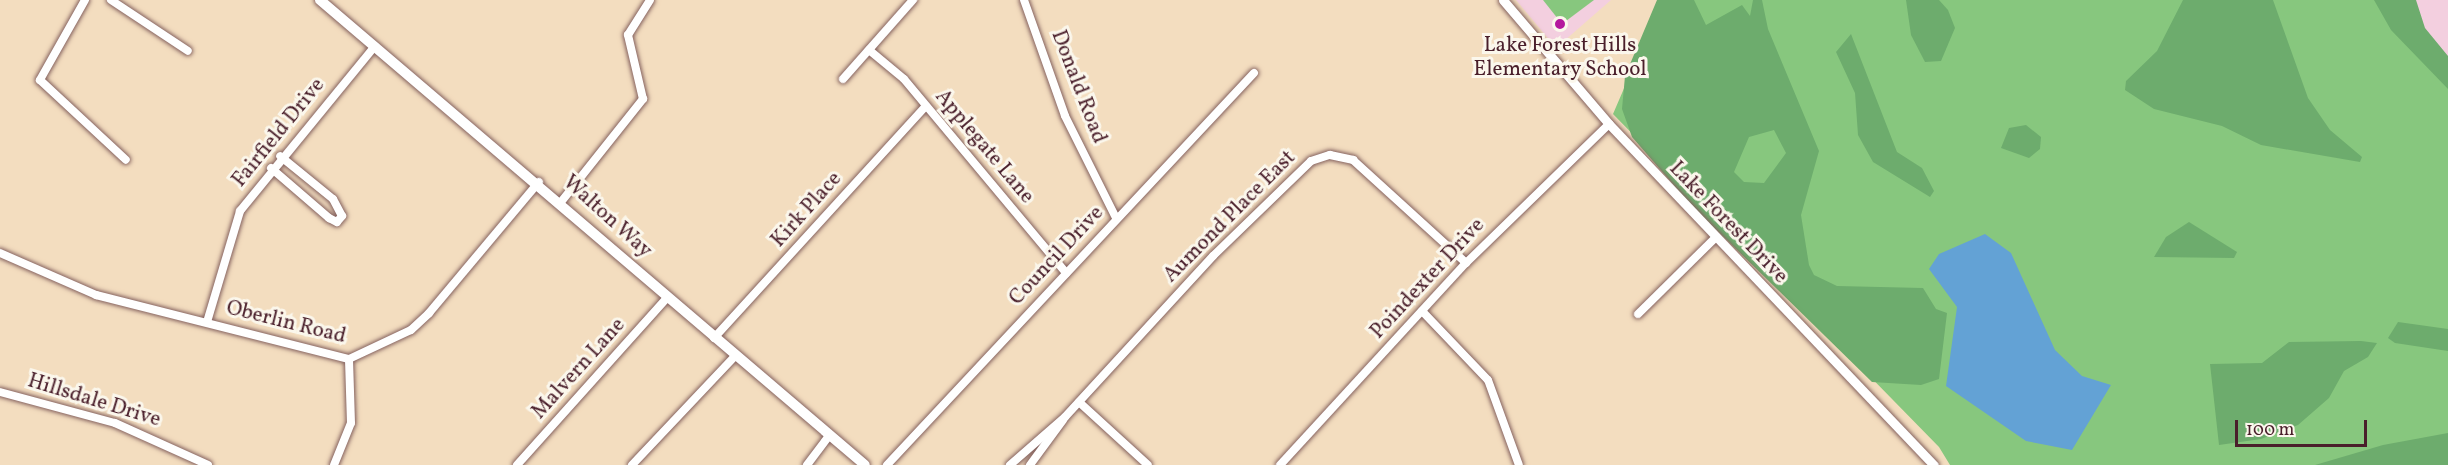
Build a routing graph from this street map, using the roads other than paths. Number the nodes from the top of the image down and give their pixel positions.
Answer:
1 (85, 0) edge
2 (111, 0) edge
3 (320, 0) edge
4 (650, 0) edge
5 (912, 0) edge
6 (1024, 0) edge
7 (1503, 0) edge
8 (375, 46) junction
9 (869, 50) junction
10 (188, 51) dead end
11 (1254, 73) dead end
12 (843, 79) dead end
13 (926, 106) junction
14 (1609, 124) junction
15 (280, 156) junction
16 (126, 160) dead end
17 (271, 168) junction
18 (538, 182) junction
19 (561, 202) junction
20 (1116, 218) junction
21 (1715, 238) junction
22 (0, 254) edge
23 (1466, 263) junction
24 (1066, 273) junction
25 (668, 297) junction
26 (1422, 311) junction
27 (1638, 314) dead end
28 (207, 322) junction
29 (714, 338) junction
30 (735, 356) junction
31 (349, 359) junction
32 (0, 392) edge
33 (1079, 402) junction
34 (1065, 417) junction
35 (830, 435) junction
36 (208, 465) edge
37 (334, 465) edge
38 (517, 465) edge
39 (632, 465) edge
40 (807, 465) edge
41 (866, 465) edge
42 (887, 465) edge
43 (1010, 465) edge
44 (1030, 465) edge
45 (1148, 465) edge
46 (1280, 465) edge
47 (1519, 465) edge
48 (1934, 465) edge

1 - 16 street
2 - 10 street
3 - 8 main road, Walton Way
4 - 19 street
5 - 9 street
6 - 20 street, Donald Road
7 - 14 street, Lake Forest Drive
8 - 15 street, Fairfield Drive
8 - 18 main road, Walton Way
9 - 12 street
9 - 13 street, Applegate Lane
11 - 20 street, Council Drive
13 - 24 street, Applegate Lane
13 - 29 street, Kirk Place
14 - 21 street, Lake Forest Drive
14 - 23 street, Poindexter Drive
15 - 17 street, Fairfield Drive
15 - 17 street
17 - 28 street, Fairfield Drive
18 - 19 main road, Walton Way
18 - 31 street, Oberlin Road
19 - 25 main road, Walton Way
20 - 24 street, Council Drive
21 - 27 street
21 - 48 street, Lake Forest Drive
22 - 28 street, Oberlin Road
23 - 26 street, Poindexter Drive
23 - 33 street, Aumond Place East
24 - 42 street, Council Drive
25 - 29 main road, Walton Way
25 - 38 street, Malvern Lane
26 - 46 street, Poindexter Drive
26 - 47 street
28 - 31 street, Oberlin Road
29 - 30 main road, Walton Way
30 - 35 main road, Walton Way
30 - 39 street
31 - 37 street
32 - 36 street, Hillsdale Drive
33 - 34 street, Aumond Place East
33 - 45 street
34 - 43 street, Aumond Place East
34 - 44 street, Aumond Place East
35 - 40 street
35 - 41 main road, Walton Way

